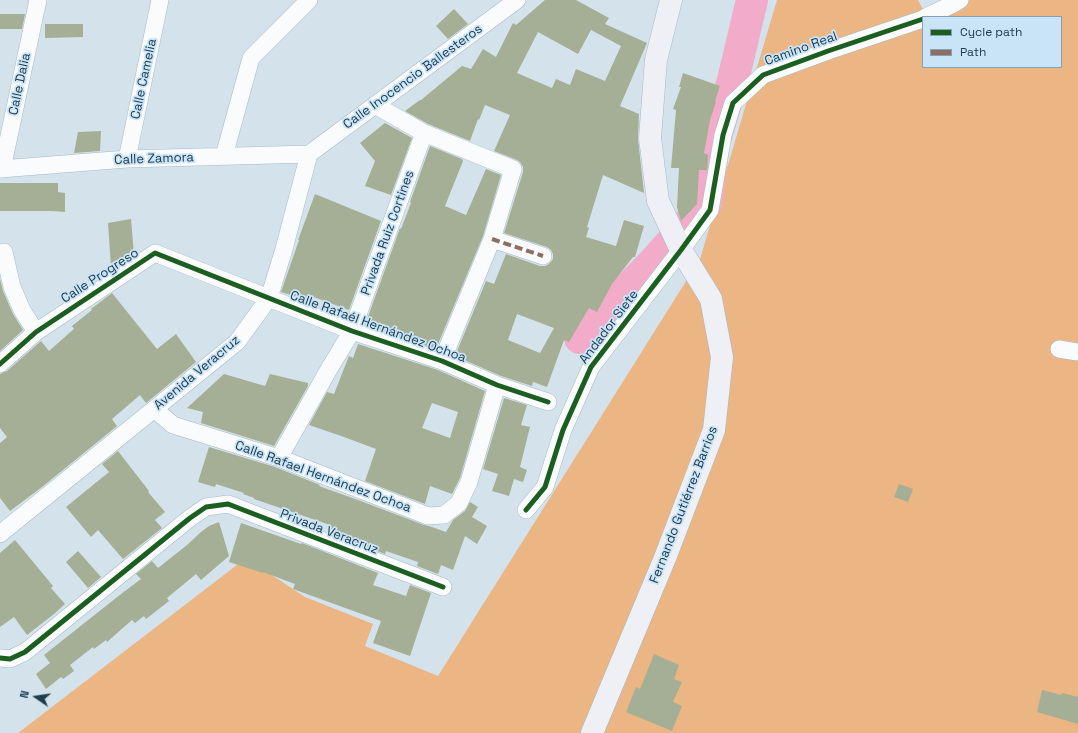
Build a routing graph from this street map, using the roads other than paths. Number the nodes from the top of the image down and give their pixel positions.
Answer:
1 (38, 0) edge
2 (160, 0) edge
3 (309, 0) edge
4 (517, 0) edge
5 (671, 0) edge
6 (960, 0) edge
7 (928, 16) edge
8 (922, 18) edge
9 (375, 105) junction
10 (424, 133) junction
11 (309, 154) junction
12 (224, 156) junction
13 (127, 159) junction
14 (1, 169) edge
15 (492, 240) junction
16 (679, 244) junction
17 (4, 252) dead end
18 (543, 256) dead end
19 (268, 298) junction
20 (352, 331) junction
21 (36, 332) junction
22 (1059, 349) dead end
23 (1078, 352) edge
24 (442, 361) junction
25 (0, 364) edge
26 (497, 385) junction
27 (548, 402) dead end
28 (154, 409) junction
29 (279, 458) junction
30 (526, 510) dead end
31 (0, 534) edge
32 (443, 587) dead end
33 (0, 658) edge
34 (592, 733) edge

1 - 14 street, Calle Dalia
2 - 13 street, Calle Camelia
3 - 12 street
4 - 9 street, Calle Inocencio Ballesteros
5 - 16 main road, Fernando Gutiérrez Barrios
6 - 7 street
8 - 16 street, Camino Real
9 - 10 street
9 - 11 street, Calle Inocencio Ballesteros
10 - 15 street
10 - 20 street, Privada Ruiz Cortines
11 - 12 street, Calle Zamora
11 - 19 street, Avenida Veracruz
12 - 13 street, Calle Zamora
13 - 14 street, Calle Zamora
15 - 18 street
15 - 24 street
16 - 30 street, Andador Siete
16 - 34 main road, Fernando Gutiérrez Barrios
17 - 21 street
19 - 20 street, Calle Rafaél Hernández Ochoa
19 - 21 street, Calle Progreso
19 - 28 street, Avenida Veracruz
20 - 24 street, Calle Rafaél Hernández Ochoa
20 - 29 street, Privada Ruiz Cortines
21 - 25 street, Calle Progreso
22 - 23 street
24 - 26 street, Calle Rafaél Hernández Ochoa
26 - 27 street, Calle Rafaél Hernández Ochoa
26 - 29 street, Calle Rafael Hernández Ochoa
28 - 29 street, Calle Rafael Hernández Ochoa
28 - 31 street, Avenida Veracruz
32 - 33 street, Privada Veracruz

